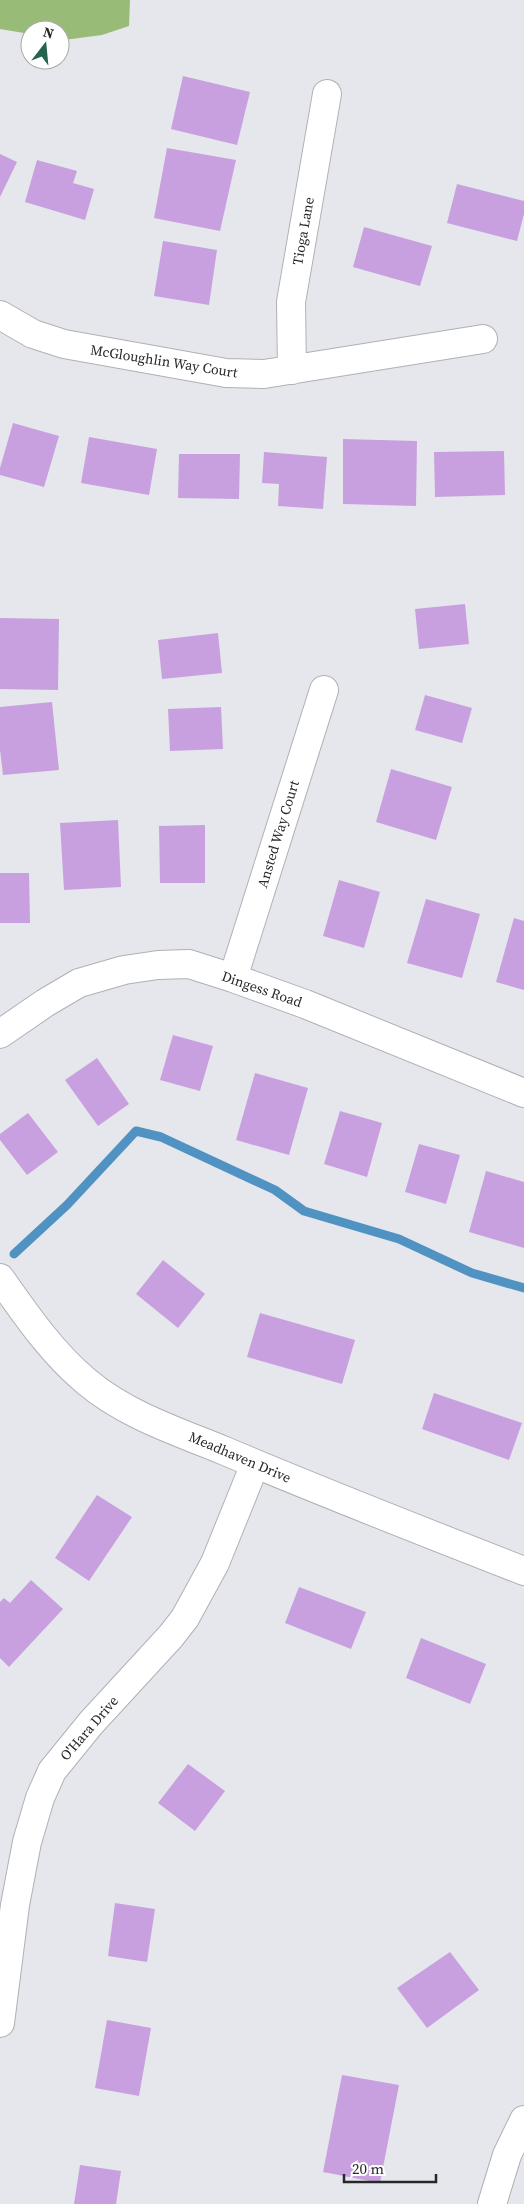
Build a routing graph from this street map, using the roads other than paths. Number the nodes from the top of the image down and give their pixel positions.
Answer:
1 (327, 94) dead end
2 (0, 315) edge
3 (483, 338) dead end
4 (292, 370) junction
5 (324, 690) dead end
6 (233, 978) junction
7 (0, 1034) edge
8 (524, 1093) edge
9 (0, 1278) edge
10 (255, 1464) junction
11 (524, 1572) edge
12 (0, 2023) edge
13 (524, 2120) edge
14 (492, 2204) edge

1 - 4 street, Tioga Lane
2 - 4 street, McGloughlin Way Court
3 - 4 street, McGloughlin Way Court
5 - 6 street, Ansted Way Court
6 - 7 street, Dingess Road
6 - 8 street, Dingess Road
9 - 10 street, Meadhaven Drive
10 - 11 street, Meadhaven Drive
10 - 12 street, O'Hara Drive
13 - 14 street

